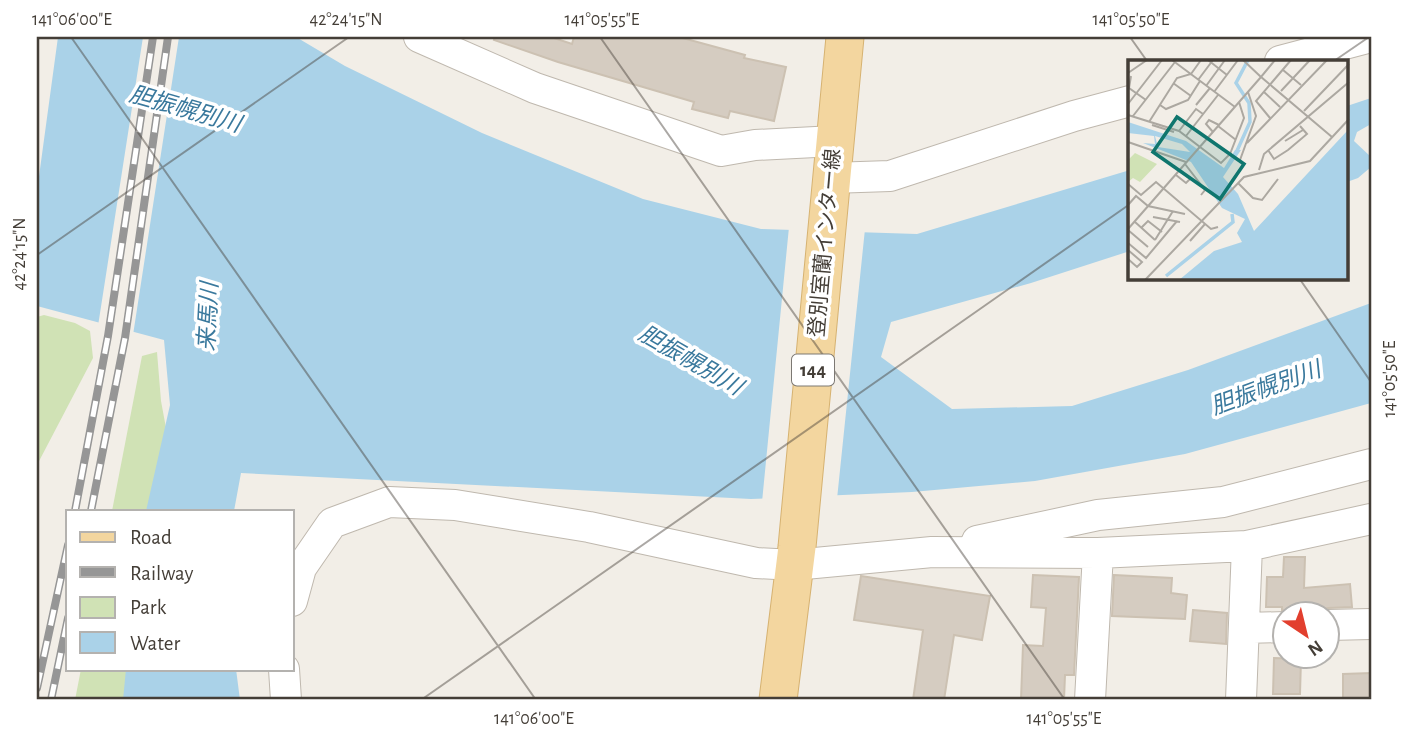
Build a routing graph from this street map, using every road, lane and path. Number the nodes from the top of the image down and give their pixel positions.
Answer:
1 (419, 37) edge
2 (845, 37) edge
3 (1371, 37) edge
4 (1284, 60) edge
5 (1128, 102) edge
6 (835, 141) junction
7 (830, 185) junction
8 (1371, 464) edge
9 (1371, 519) edge
10 (1247, 546) junction
11 (932, 552) junction
12 (1098, 553) junction
13 (796, 556) junction
14 (294, 594) edge
15 (1371, 624) edge
16 (1342, 625) edge
17 (1272, 627) edge
18 (1244, 628) junction
19 (284, 670) edge
20 (286, 700) edge
21 (778, 700) edge
22 (1090, 700) edge
23 (1241, 700) edge

1 - 6 street
2 - 6 main road, 登別室蘭インター線 / 144
3 - 4 street
5 - 7 street
6 - 7 main road, 登別室蘭インター線 / 144
7 - 13 main road, 登別室蘭インター線 / 144
8 - 11 street
9 - 10 street
10 - 12 street
10 - 18 street
11 - 12 street
11 - 13 street
12 - 22 street
13 - 14 street
13 - 21 main road, 登別室蘭インター線 / 144
15 - 16 street
17 - 18 street
18 - 23 street
19 - 20 street

